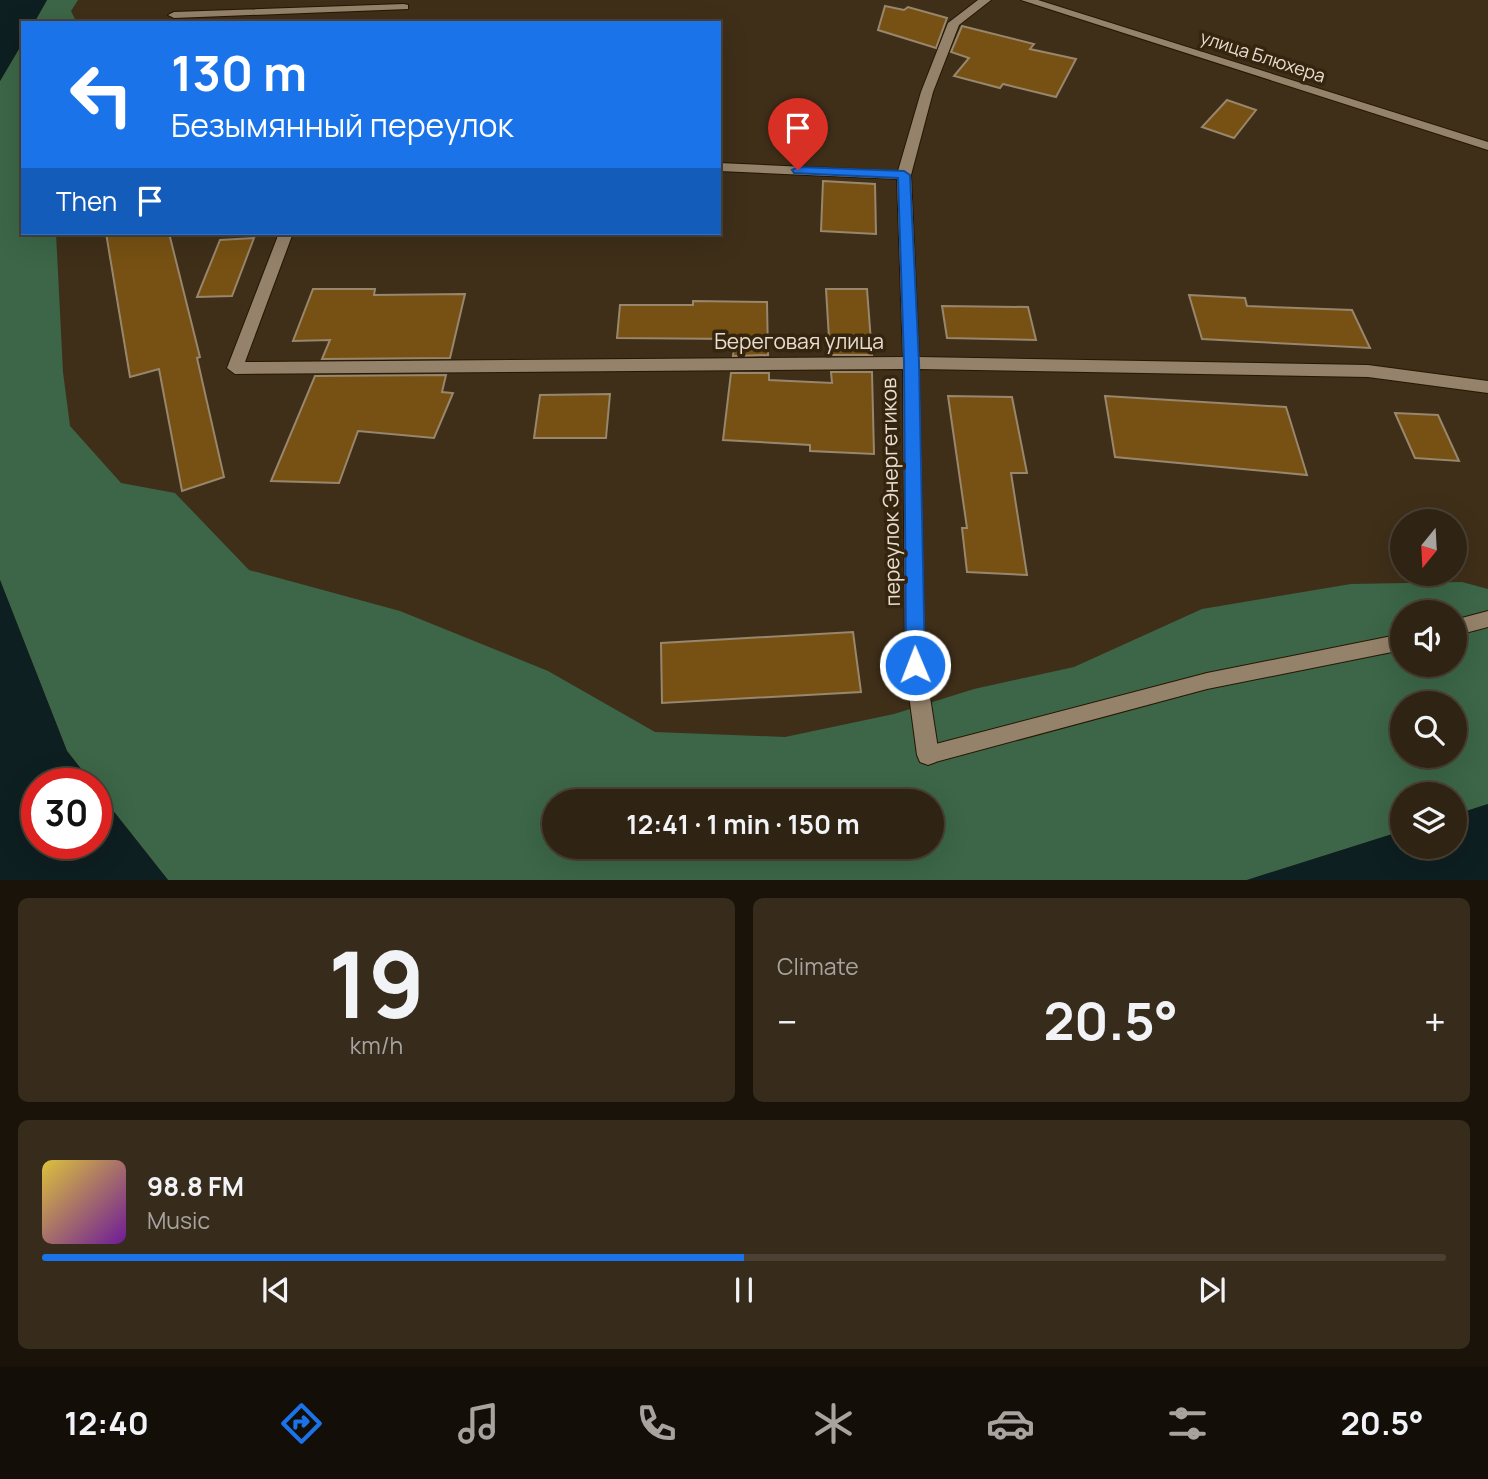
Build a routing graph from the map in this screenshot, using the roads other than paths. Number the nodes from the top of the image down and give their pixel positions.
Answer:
1 (985, 0) edge
2 (1027, 0) edge
3 (406, 3) edge
4 (174, 15) dead end
5 (397, 21) edge
6 (1488, 146) edge
7 (721, 167) edge
8 (904, 175) junction
9 (285, 235) edge
10 (911, 362) junction
11 (1488, 387) edge
12 (1488, 619) edge
13 (1467, 625) edge
14 (1390, 644) edge
15 (929, 755) joint

1 - 8 street, переулок Энергетиков
2 - 6 street, улица Блюхера
3 - 4 street
3 - 5 street
7 - 8 street
8 - 10 street, переулок Энергетиков
9 - 10 street, Береговая улица
10 - 11 street, Береговая улица
10 - 15 street, переулок Энергетиков
12 - 13 lane
14 - 15 lane

